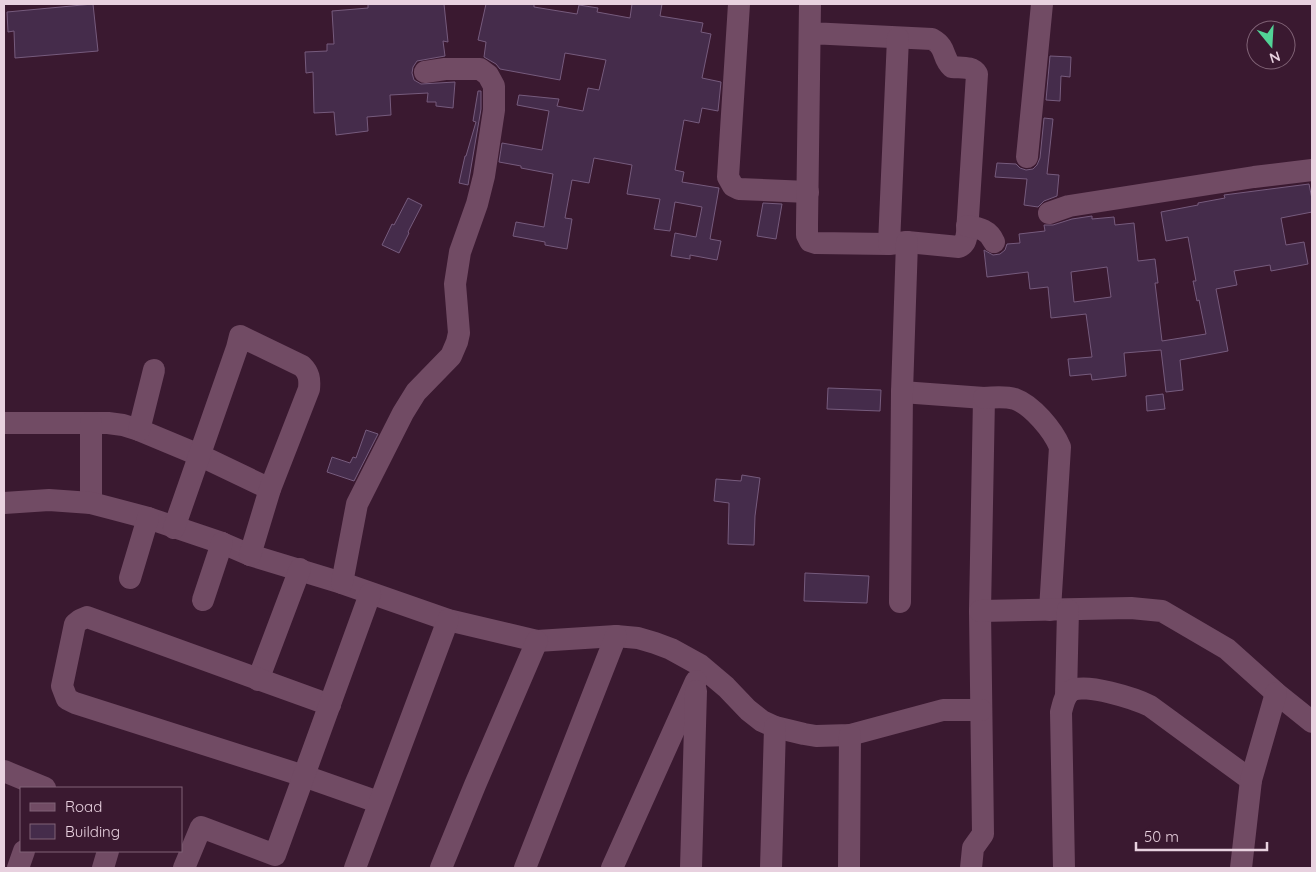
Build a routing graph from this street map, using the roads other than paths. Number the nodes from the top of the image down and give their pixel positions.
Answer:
1 (739, 4) edge
2 (810, 4) edge
3 (1042, 4) edge
4 (810, 33) junction
5 (898, 38) junction
6 (425, 72) dead end
7 (1027, 156) dead end
8 (1312, 170) edge
9 (808, 192) junction
10 (1049, 213) dead end
11 (968, 226) junction
12 (994, 242) dead end
13 (898, 243) junction
14 (154, 370) dead end
15 (902, 392) junction
16 (984, 398) junction
17 (4, 423) edge
18 (91, 423) junction
19 (139, 430) junction
20 (199, 456) junction
21 (270, 489) junction
22 (4, 503) edge
23 (91, 503) junction
24 (148, 518) junction
25 (174, 528) junction
26 (222, 543) junction
27 (250, 555) junction
28 (300, 570) junction
29 (130, 578) dead end
30 (342, 583) junction
31 (370, 594) junction
32 (203, 600) dead end
33 (900, 602) dead end
34 (1059, 610) junction
35 (980, 612) junction
36 (448, 620) junction
37 (616, 636) junction
38 (537, 641) junction
39 (698, 673) junction
40 (258, 680) junction
41 (1276, 693) junction
42 (1066, 696) junction
43 (330, 705) junction
44 (981, 710) junction
45 (1312, 722) edge
46 (775, 727) junction
47 (850, 735) junction
48 (4, 771) edge
49 (304, 776) junction
50 (1251, 780) junction
51 (43, 787) edge
52 (378, 802) junction
53 (191, 825) edge
54 (24, 852) edge
55 (108, 852) edge
56 (273, 862) edge
57 (18, 868) edge
58 (103, 868) edge
59 (184, 868) edge
60 (355, 868) edge
61 (441, 868) edge
62 (525, 868) edge
63 (612, 868) edge
64 (691, 868) edge
65 (771, 868) edge
66 (849, 868) edge
67 (972, 868) edge
68 (1064, 868) edge
69 (1241, 868) edge

1 - 9 street
2 - 4 street
3 - 7 street
4 - 5 street
4 - 9 street
5 - 11 street
5 - 13 street
6 - 30 street
8 - 10 street
9 - 13 street
11 - 12 street
11 - 13 street
13 - 15 street
14 - 19 street
15 - 16 street
15 - 33 street
16 - 34 street
16 - 35 street
17 - 18 street
18 - 19 street
18 - 23 street
19 - 20 street
20 - 21 street
20 - 21 street
20 - 25 street
21 - 27 street
22 - 23 street
23 - 24 street
24 - 25 street
24 - 29 street
25 - 26 street
26 - 27 street
26 - 32 street
27 - 28 street
28 - 30 street
28 - 40 street
30 - 31 street
31 - 36 street
31 - 43 street
34 - 35 street
34 - 41 street
34 - 42 street
35 - 44 street
36 - 38 street
36 - 52 street
37 - 38 street
37 - 39 street
37 - 62 street
38 - 61 street
39 - 46 street
39 - 63 street
39 - 64 street
40 - 43 street
40 - 49 street
41 - 45 street
41 - 50 street
42 - 50 street
42 - 68 street
43 - 49 street
44 - 47 street
44 - 67 street
46 - 47 street
46 - 65 street
47 - 66 street
48 - 51 street
49 - 52 street
49 - 56 street
50 - 69 street
52 - 60 street
53 - 56 street
53 - 59 street
54 - 57 street
55 - 58 street

